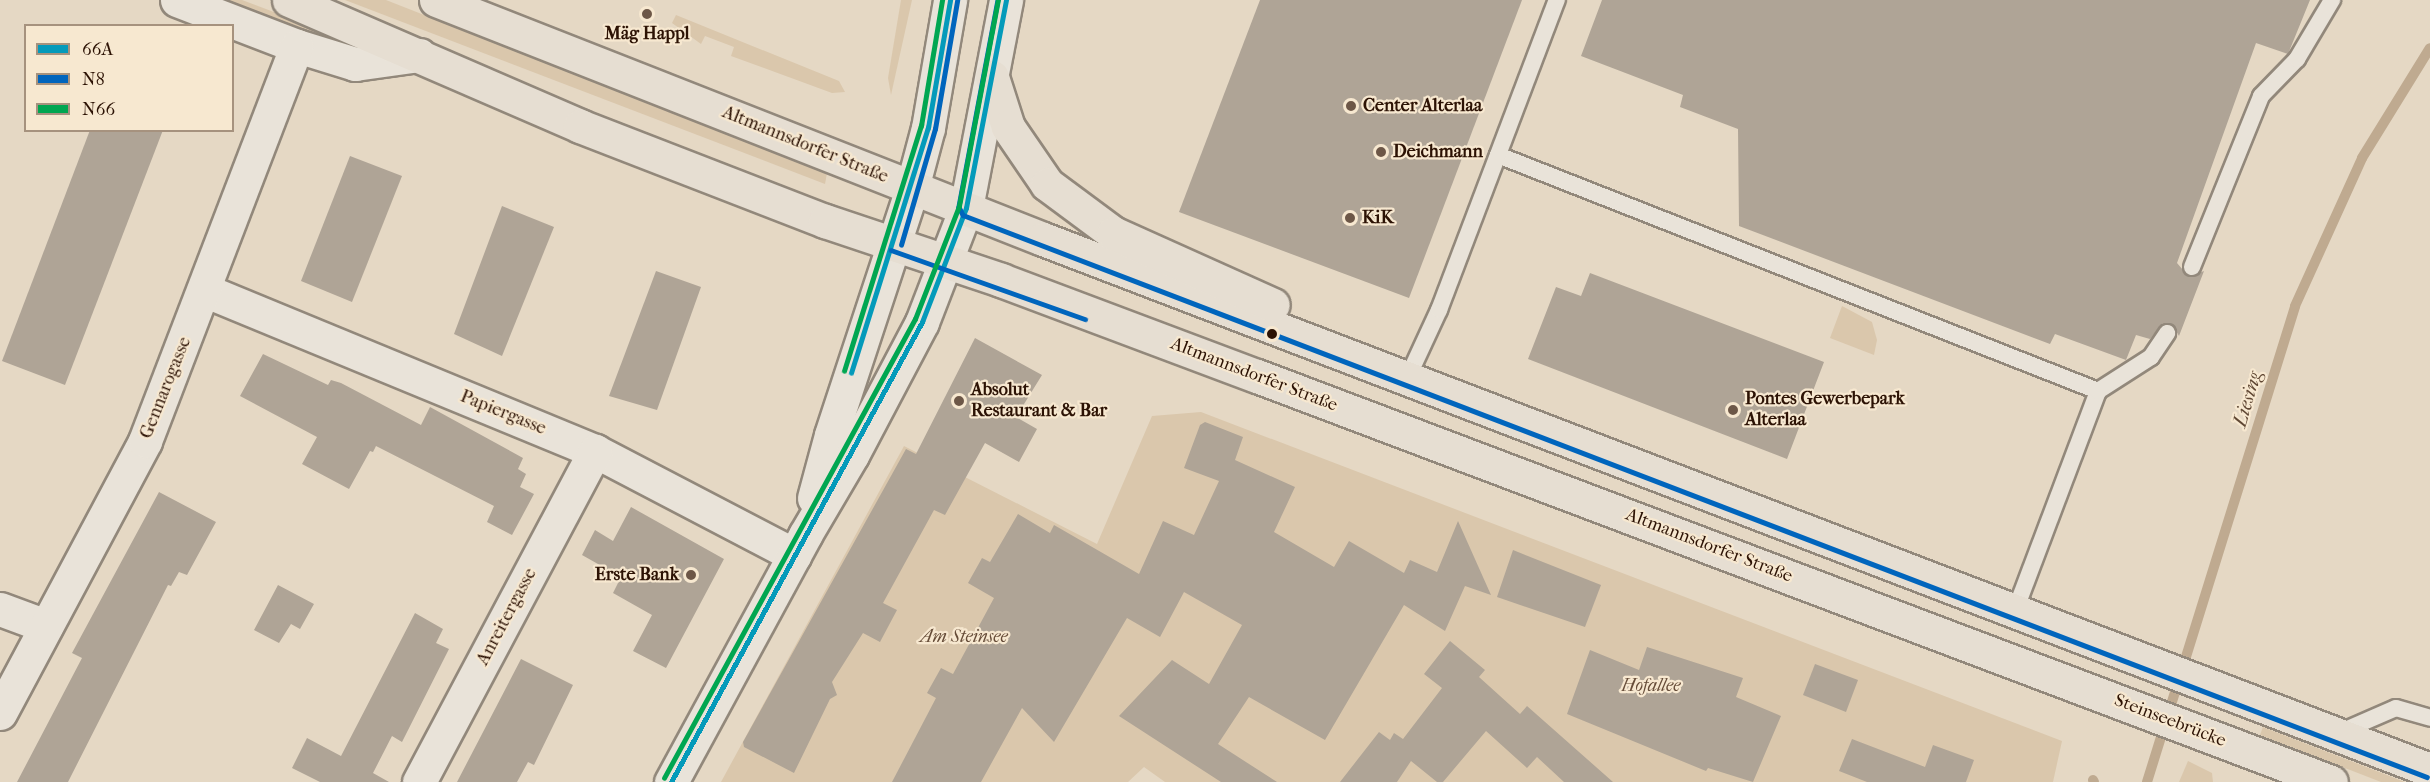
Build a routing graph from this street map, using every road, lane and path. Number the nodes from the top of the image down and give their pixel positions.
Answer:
1 (177, 0) edge
2 (289, 0) edge
3 (436, 0) edge
4 (950, 0) edge
5 (1006, 0) edge
6 (1557, 0) edge
7 (2332, 0) edge
8 (297, 46) junction
9 (419, 55) junction
10 (992, 77) junction
11 (1498, 155) junction
12 (912, 188) junction
13 (966, 208) junction
14 (894, 243) junction
15 (947, 261) junction
16 (2192, 267) dead end
17 (204, 290) junction
18 (2167, 333) dead end
19 (1317, 343) junction
20 (1408, 377) junction
21 (2098, 391) junction
22 (595, 451) junction
23 (799, 545) junction
24 (0, 609) edge
25 (2015, 611) junction
26 (46, 626) junction
27 (2096, 692) joint
28 (0, 714) edge
29 (2430, 718) edge
30 (2336, 734) junction
31 (2430, 770) edge
32 (2282, 773) edge
33 (419, 782) edge
34 (671, 782) edge
35 (2331, 782) edge

1 - 8 street
2 - 9 main road, Altmannsdorfer Straße
3 - 12 main road, Altmannsdorfer Straße
4 - 12 street
5 - 10 street
6 - 11 lane
7 - 16 lane
8 - 9 street
8 - 17 street, Gennarogasse
9 - 14 main road, Altmannsdorfer Straße
10 - 13 street
10 - 19 main road
11 - 20 lane
11 - 21 lane
12 - 13 main road, Altmannsdorfer Straße
12 - 14 street
13 - 15 street
13 - 19 main road, Altmannsdorfer Straße
14 - 15 main road, Altmannsdorfer Straße
14 - 23 street
15 - 23 street
15 - 27 main road, Altmannsdorfer Straße
17 - 22 street, Papiergasse
17 - 26 street, Gennarogasse
18 - 21 lane
19 - 20 main road, Altmannsdorfer Straße
20 - 25 main road, Altmannsdorfer Straße
21 - 25 lane
22 - 23 street, Papiergasse
22 - 33 street, Anreitergasse
23 - 34 street
24 - 26 street
25 - 30 main road, Altmannsdorfer Straße
26 - 28 street, Gennarogasse
27 - 32 main road, Steinseebrücke
29 - 30 lane
30 - 31 main road
32 - 35 main road

